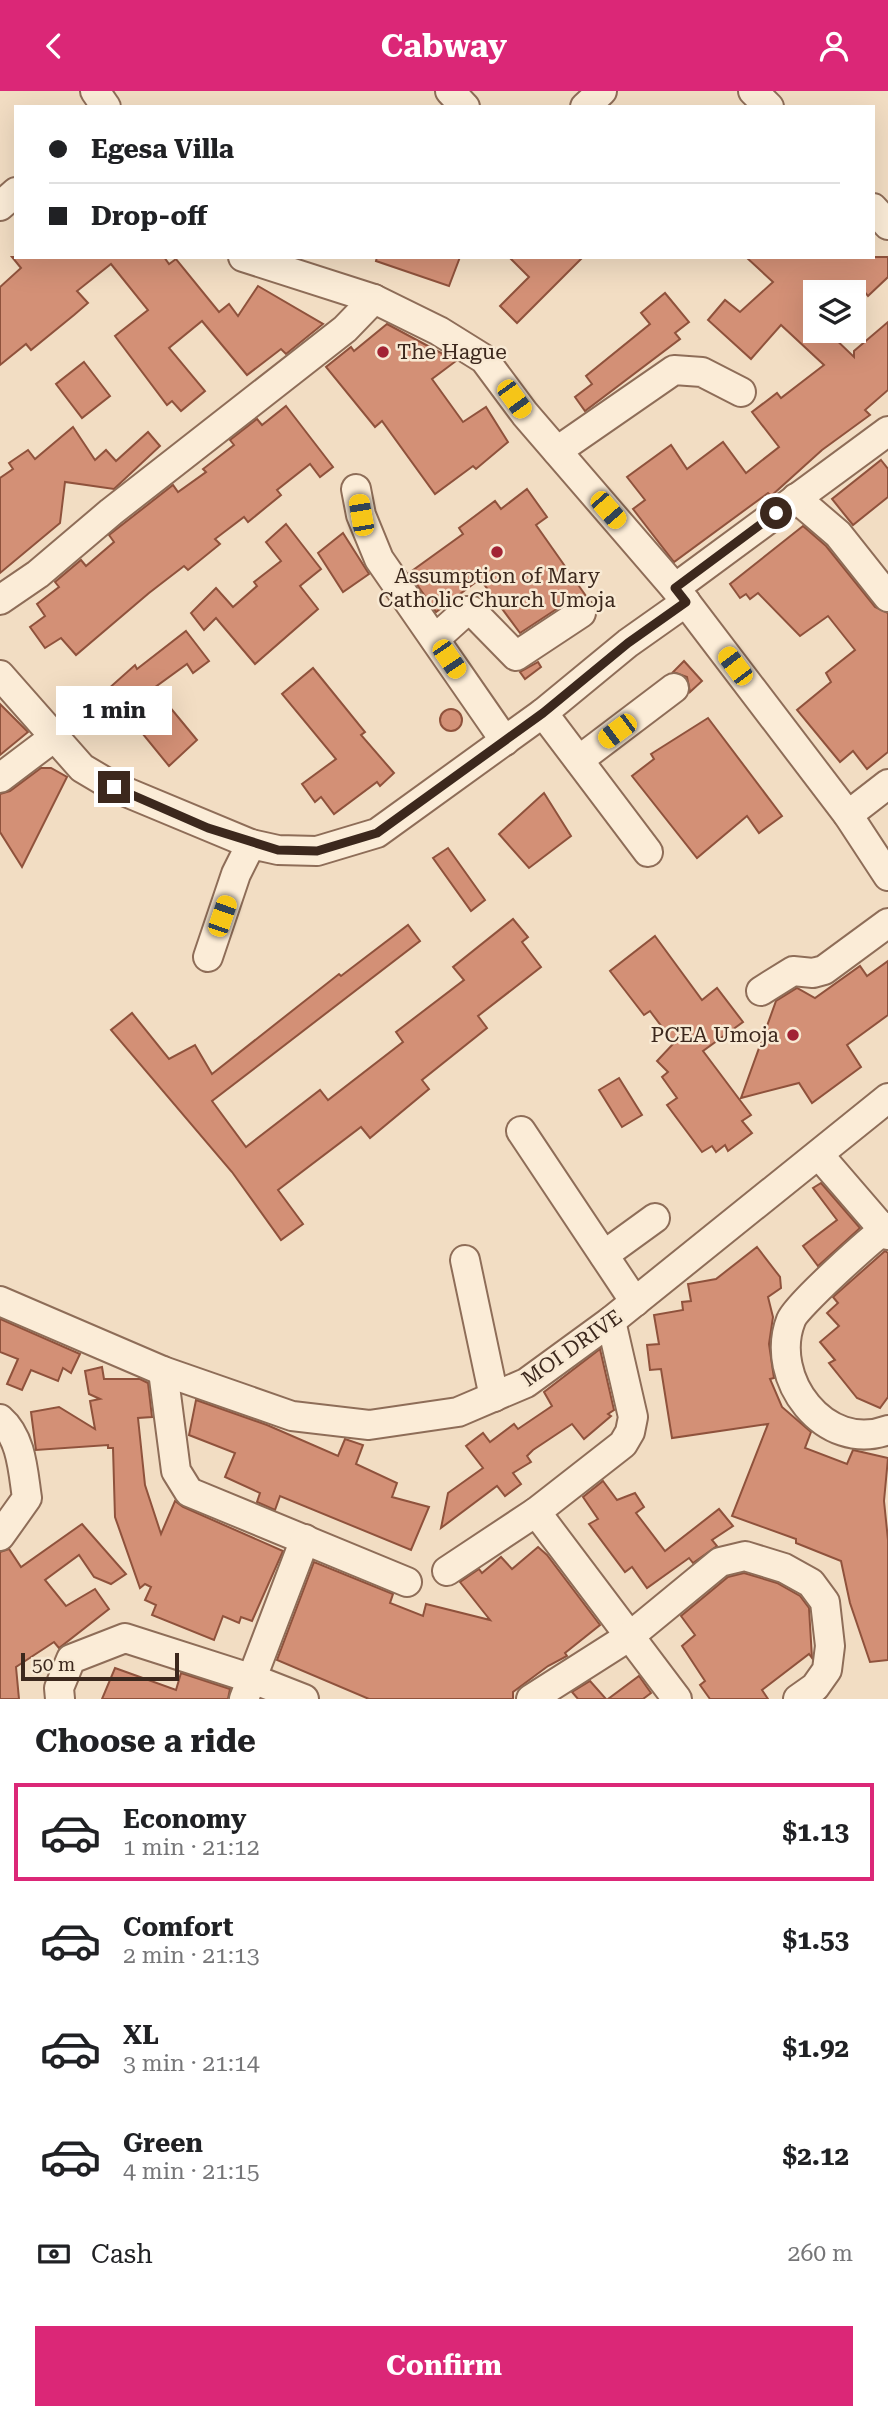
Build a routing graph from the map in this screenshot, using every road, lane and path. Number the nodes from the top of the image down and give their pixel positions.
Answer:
1 (450, 91) edge
2 (602, 91) edge
3 (753, 91) edge
4 (463, 105) edge
5 (587, 105) edge
6 (767, 105) edge
7 (14, 194) edge
8 (0, 206) edge
9 (875, 210) edge
10 (888, 225) edge
11 (249, 259) edge
12 (374, 299) junction
13 (741, 392) dead end
14 (885, 438) edge
15 (557, 451) junction
16 (356, 489) dead end
17 (796, 498) junction
18 (680, 595) junction
19 (888, 597) edge
20 (0, 600) edge
21 (581, 613) dead end
22 (435, 639) junction
23 (0, 675) edge
24 (674, 688) dead end
25 (543, 713) junction
26 (53, 738) junction
27 (505, 741) junction
28 (579, 760) junction
29 (0, 778) edge
30 (888, 784) edge
31 (849, 815) junction
32 (251, 844) junction
33 (648, 852) dead end
34 (888, 876) edge
35 (888, 923) edge
36 (208, 957) dead end
37 (761, 991) dead end
38 (888, 1098) edge
39 (521, 1131) dead end
40 (819, 1155) junction
41 (655, 1218) dead end
42 (886, 1231) edge
43 (604, 1255) junction
44 (466, 1260) dead end
45 (0, 1301) edge
46 (635, 1302) junction
47 (611, 1321) junction
48 (163, 1371) junction
49 (494, 1397) junction
50 (0, 1419) edge
51 (888, 1430) edge
52 (536, 1512) junction
53 (0, 1536) edge
54 (305, 1539) junction
55 (447, 1571) dead end
56 (407, 1582) dead end
57 (630, 1636) junction
58 (249, 1689) edge
59 (60, 1699) edge
60 (304, 1699) edge
61 (531, 1699) edge
62 (677, 1699) edge
63 (798, 1699) edge

1 - 4 street
2 - 5 street
3 - 6 street
7 - 8 street
9 - 10 street
11 - 12 street
12 - 15 street
12 - 20 street
13 - 15 street
14 - 17 street
15 - 18 street
16 - 22 street
17 - 18 street
17 - 19 street
18 - 25 street
18 - 31 street
21 - 22 street
22 - 27 street
23 - 26 street
24 - 28 street
25 - 27 street
25 - 28 street
26 - 29 street
26 - 32 street
27 - 32 street
28 - 33 street
30 - 31 street
31 - 34 street
32 - 36 street
35 - 37 street
38 - 40 street, MOI DRIVE
39 - 43 street
40 - 42 street
40 - 46 street, MOI DRIVE
41 - 43 street
42 - 51 street
43 - 46 street
44 - 49 street
45 - 48 street, MOI DRIVE
46 - 47 street, MOI DRIVE
47 - 49 street, MOI DRIVE
47 - 52 street
48 - 49 street, MOI DRIVE
48 - 54 street
50 - 53 street
52 - 55 street
52 - 57 street
54 - 56 street
54 - 58 street
57 - 61 street
57 - 62 street
57 - 63 street
58 - 59 street
58 - 60 street

